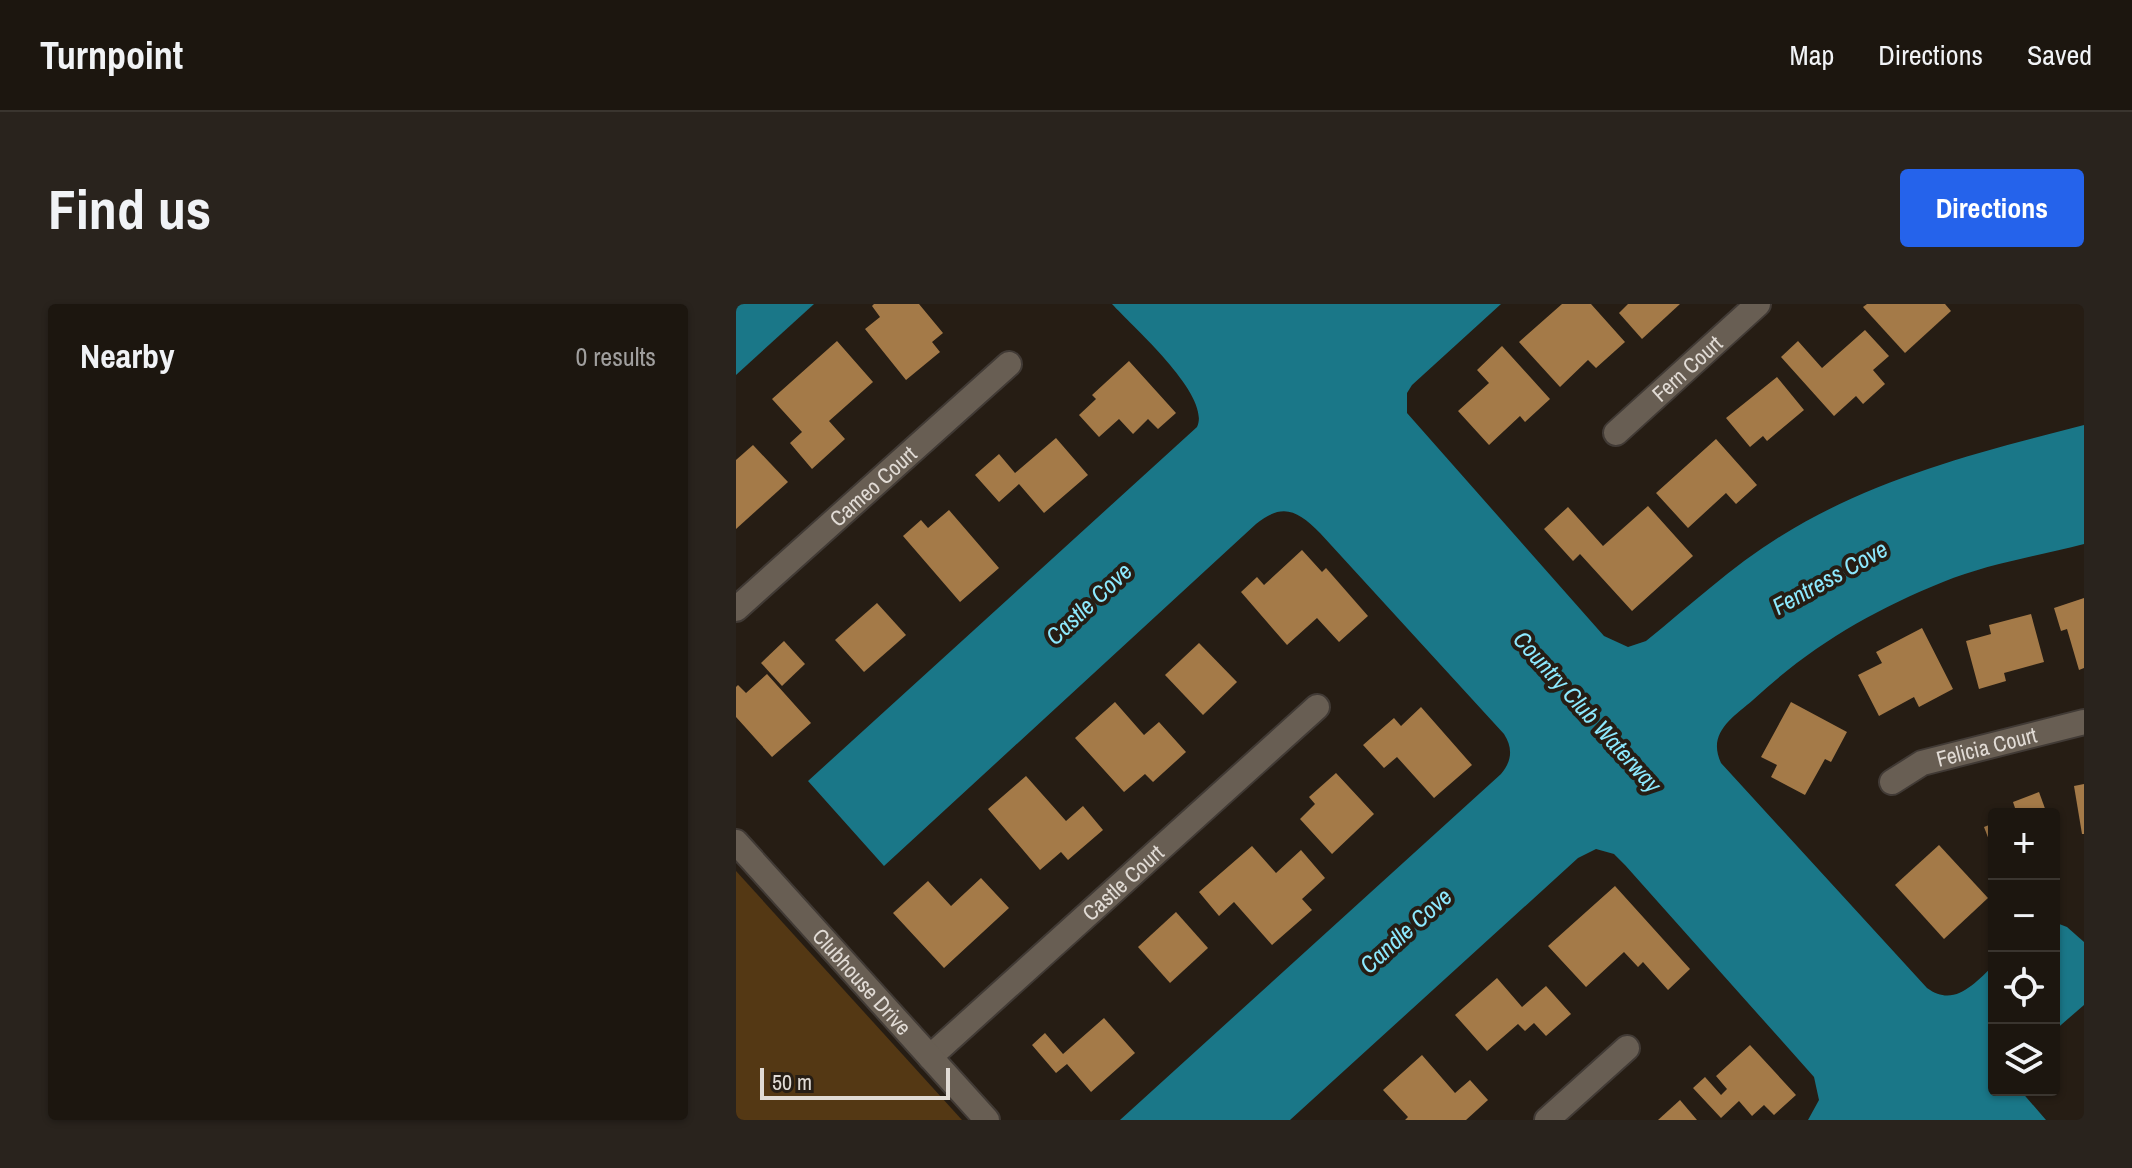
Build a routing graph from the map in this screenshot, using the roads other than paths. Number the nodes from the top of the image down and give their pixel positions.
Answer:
1 (1758, 304) edge
2 (1009, 364) dead end
3 (1616, 433) dead end
4 (736, 609) edge
5 (1317, 707) dead end
6 (2084, 722) edge
7 (1892, 782) dead end
8 (736, 842) edge
9 (1627, 1048) dead end
10 (930, 1057) junction
11 (987, 1120) edge
12 (1547, 1120) edge

1 - 3 street, Fern Court
2 - 4 street, Cameo Court
5 - 10 street, Castle Court
6 - 7 street, Felicia Court
8 - 10 street, Clubhouse Drive
9 - 12 street
10 - 11 street, Clubhouse Drive

